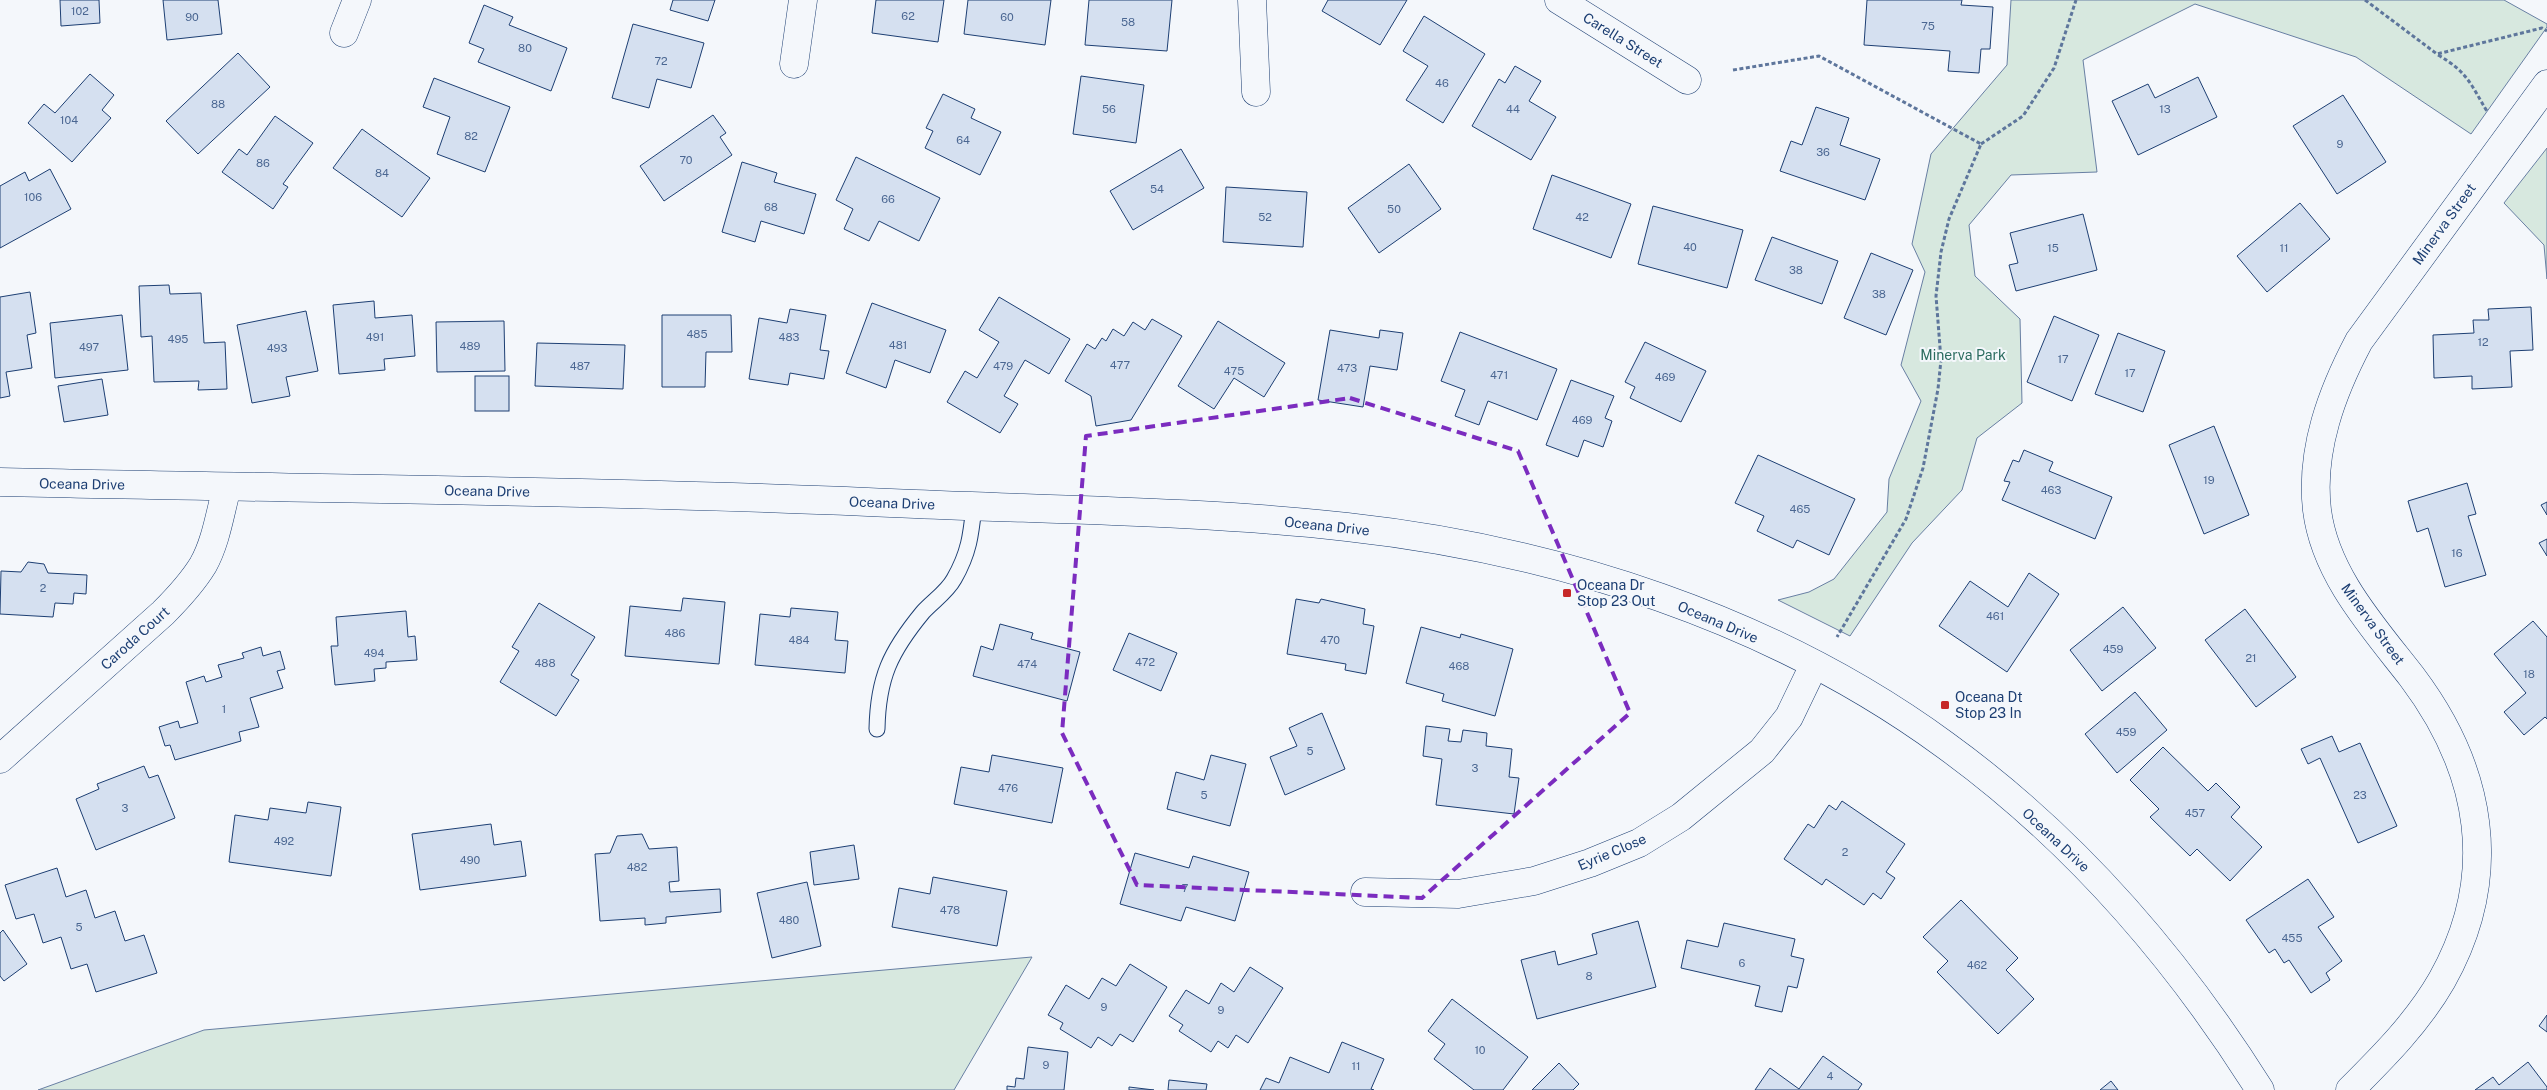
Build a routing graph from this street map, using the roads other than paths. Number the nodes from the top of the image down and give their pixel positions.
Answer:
1 (357, 0) edge
2 (803, 0) edge
3 (1252, 0) edge
4 (1558, 0) edge
5 (344, 33) dead end
6 (794, 64) dead end
7 (1687, 80) dead end
8 (2547, 84) edge
9 (1256, 92) dead end
10 (0, 482) edge
11 (226, 487) junction
12 (974, 506) junction
13 (1814, 666) junction
14 (877, 729) dead end
15 (0, 759) edge
16 (1365, 892) dead end
17 (2260, 1090) edge
18 (2350, 1090) edge

1 - 5 street
2 - 6 street
3 - 9 street
4 - 7 street, Carella Street
8 - 18 street, Minerva Street
10 - 11 street, Oceana Drive
11 - 12 street, Oceana Drive
11 - 15 street, Caroda Court
12 - 13 street, Oceana Drive
12 - 14 lane
13 - 16 street, Eyrie Close
13 - 17 street, Oceana Drive

